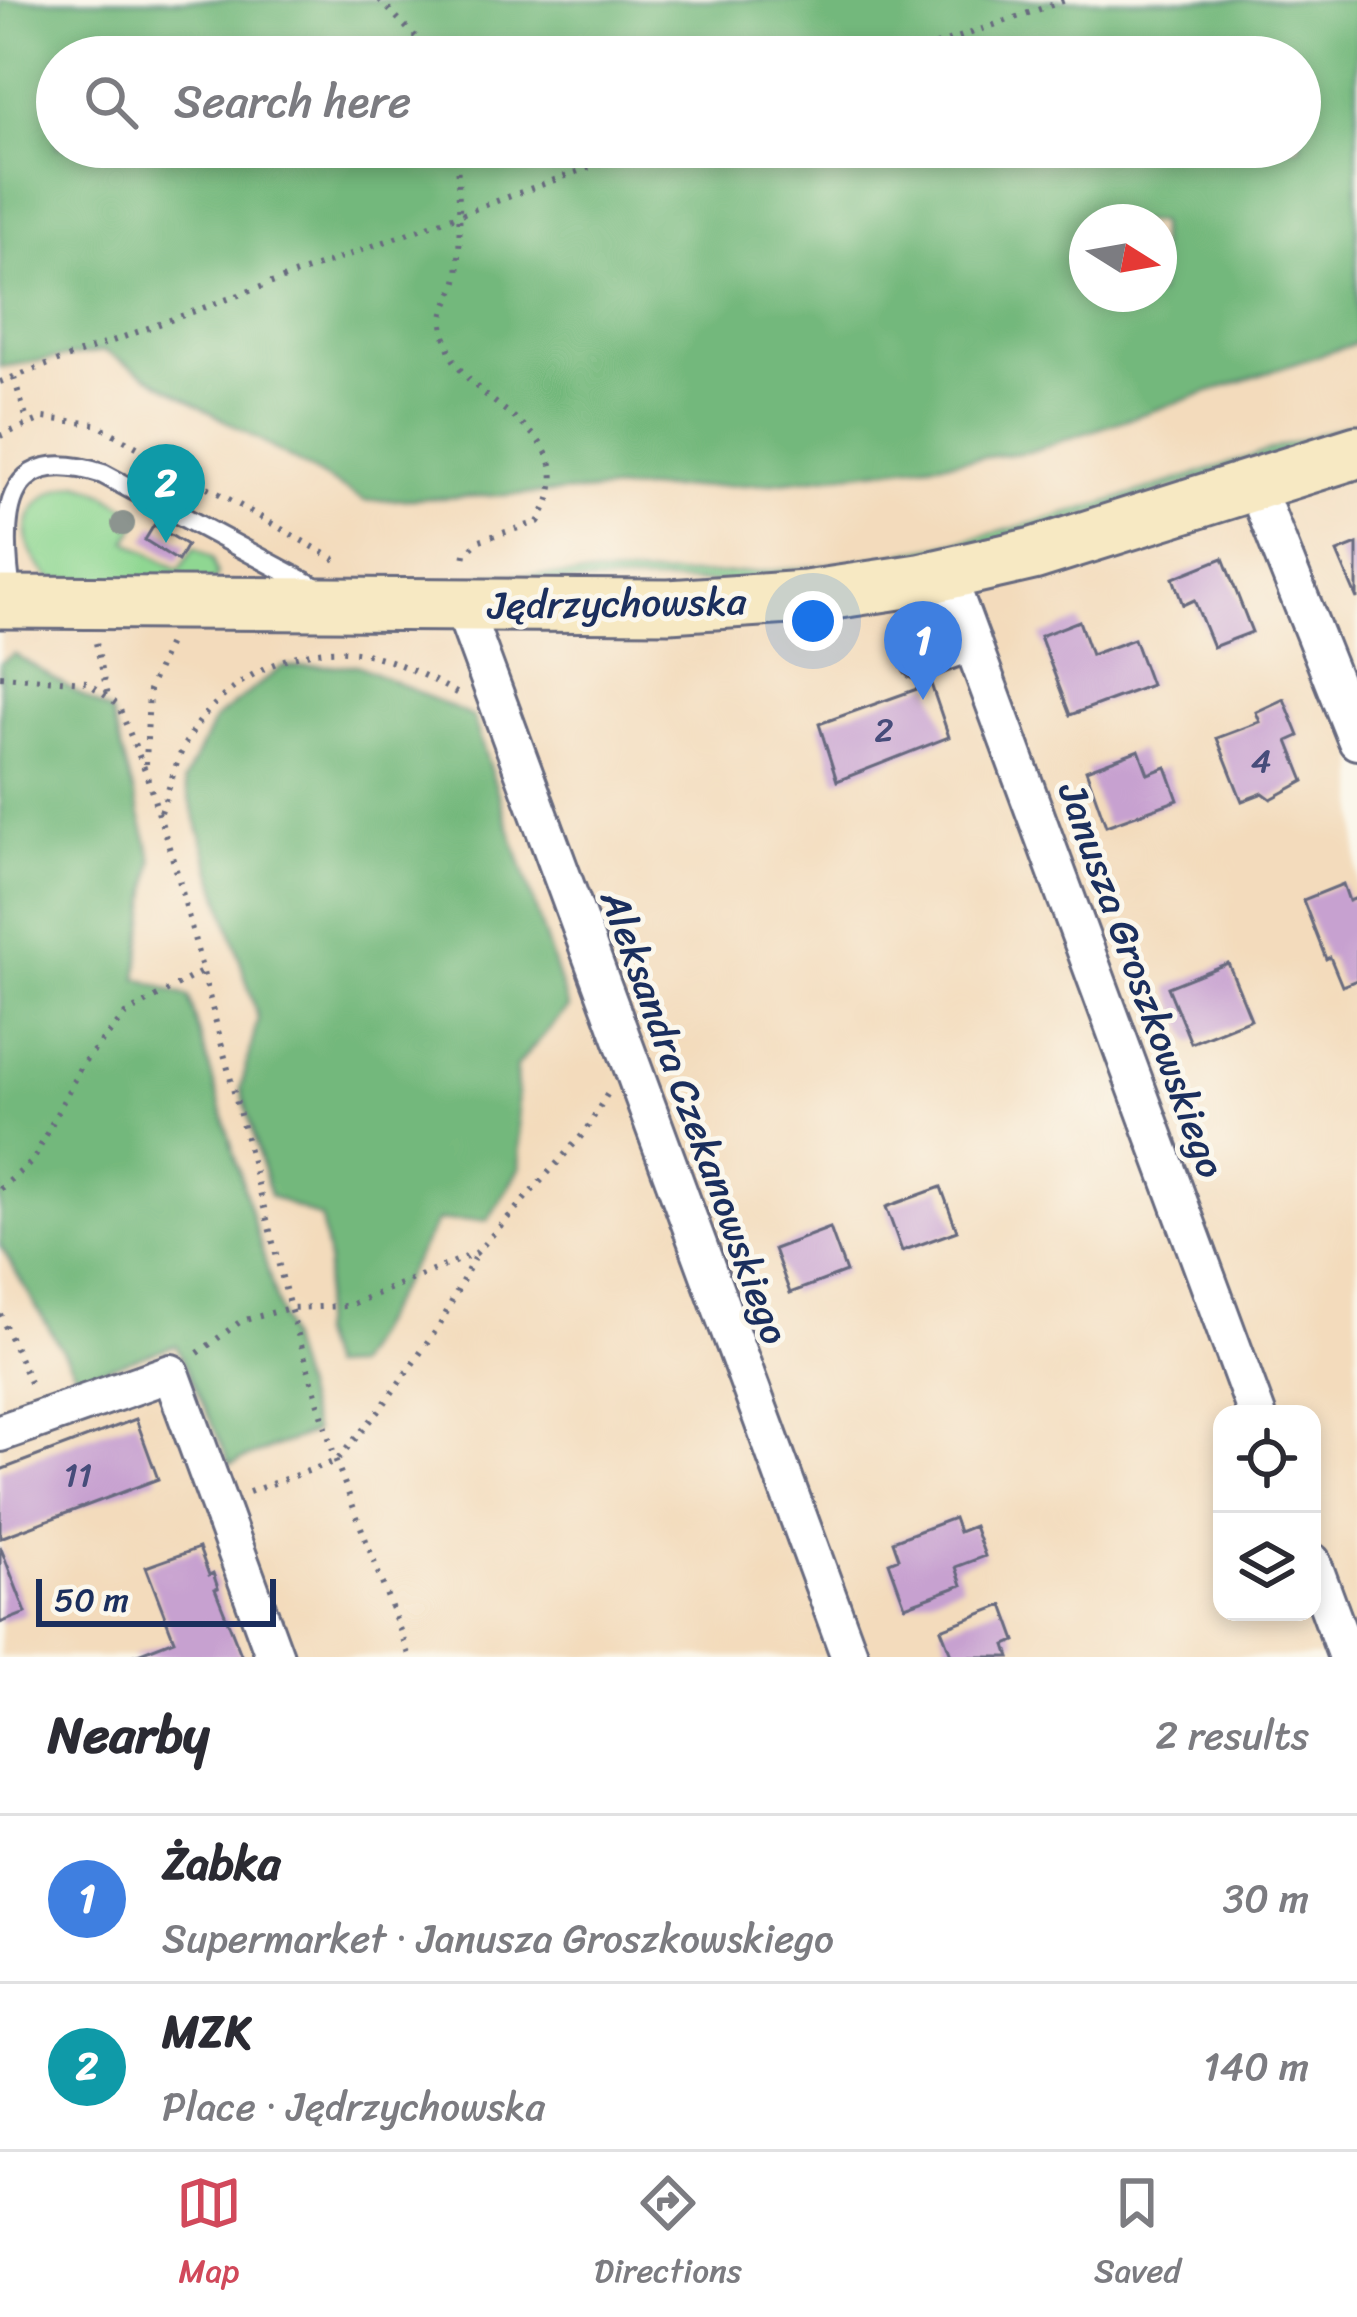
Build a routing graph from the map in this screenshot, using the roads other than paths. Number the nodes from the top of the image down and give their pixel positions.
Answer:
1 (1357, 452) edge
2 (1255, 485) junction
3 (947, 574) junction
4 (468, 582) junction
5 (349, 587) junction
6 (6, 602) edge
7 (972, 642) junction
8 (920, 661) dead end
9 (1357, 741) edge
10 (1254, 1405) edge
11 (0, 1433) edge
12 (1321, 1586) edge
13 (275, 1657) edge
14 (850, 1657) edge
15 (1347, 1657) edge

1 - 2 main road, Jędrzychowska
2 - 3 main road, Jędrzychowska
2 - 9 street
3 - 4 main road, Jędrzychowska
3 - 7 street, Janusza Groszkowskiego
4 - 5 main road, Jędrzychowska
4 - 14 street, Aleksandra Czekanowskiego
5 - 6 main road, Jędrzychowska
5 - 6 lane
7 - 8 street
7 - 10 street, Janusza Groszkowskiego
11 - 13 street
12 - 15 street

